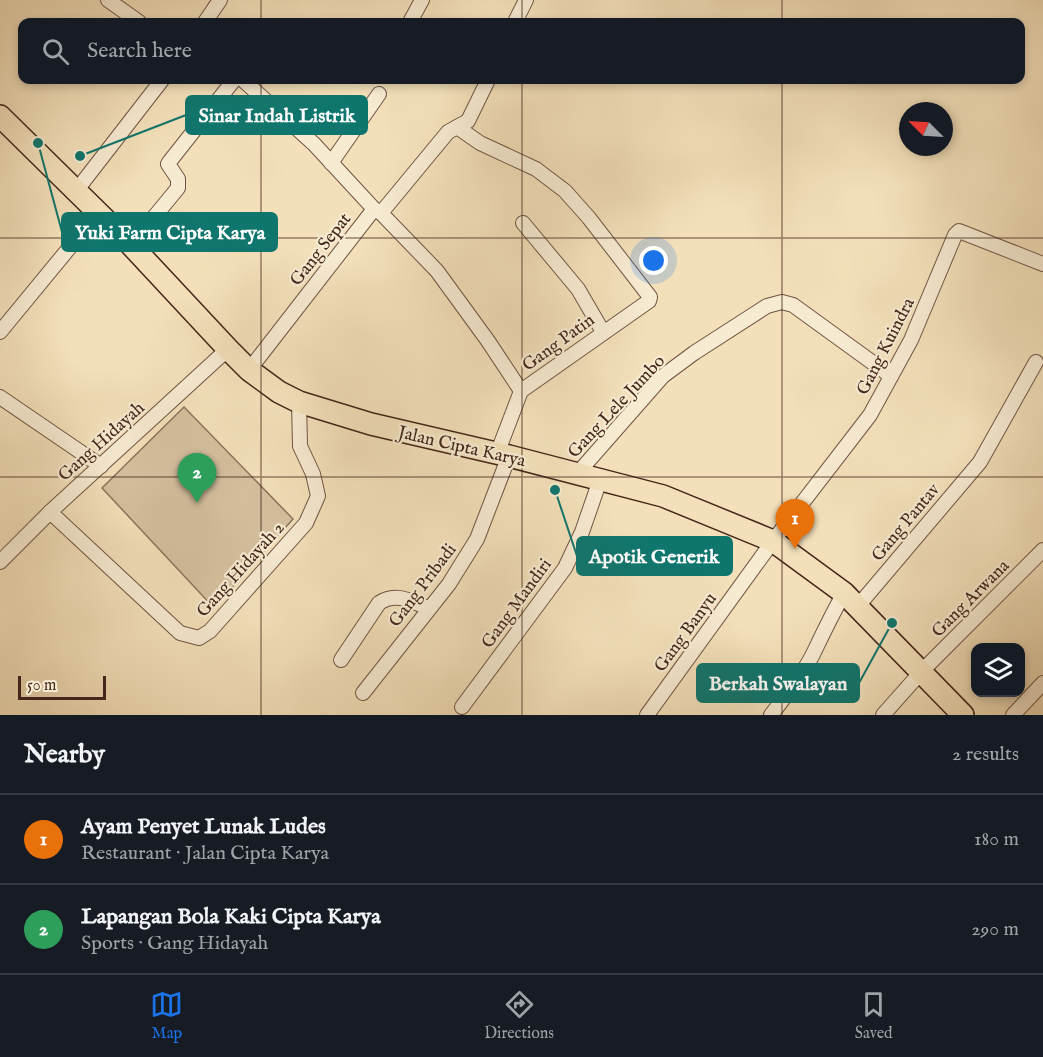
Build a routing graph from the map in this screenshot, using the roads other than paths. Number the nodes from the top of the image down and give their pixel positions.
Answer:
1 (108, 0) edge
2 (220, 0) edge
3 (422, 0) edge
4 (526, 0) edge
5 (134, 18) edge
6 (208, 18) edge
7 (412, 18) edge
8 (517, 18) edge
9 (159, 84) edge
10 (231, 84) edge
11 (247, 84) edge
12 (486, 84) edge
13 (379, 94) dead end
14 (0, 116) edge
15 (457, 127) junction
16 (331, 163) junction
17 (76, 190) junction
18 (378, 211) junction
19 (98, 213) junction
20 (523, 223) dead end
21 (131, 245) junction
22 (1043, 264) edge
23 (0, 332) edge
24 (603, 332) junction
25 (228, 349) junction
26 (1036, 362) dead end
27 (249, 370) junction
28 (891, 376) junction
29 (521, 391) junction
30 (0, 397) edge
31 (300, 402) junction
32 (503, 455) junction
33 (101, 466) junction
34 (577, 474) junction
35 (600, 480) junction
36 (50, 512) junction
37 (773, 541) junction
38 (1043, 550) edge
39 (0, 562) edge
40 (851, 599) junction
41 (429, 608) junction
42 (341, 660) dead end
43 (921, 671) junction
44 (1043, 683) edge
45 (363, 693) dead end
46 (462, 707) dead end
47 (647, 715) edge
48 (771, 715) edge
49 (883, 715) edge
50 (963, 715) edge
51 (1013, 715) edge

1 - 5 street
2 - 6 street
3 - 7 street
4 - 8 street
9 - 17 street
10 - 21 street
11 - 16 street
12 - 15 street, Gang Sepat
13 - 16 street
14 - 17 main road, Jalan Cipta Karya
15 - 18 street, Gang Sepat
15 - 24 street, Gang Patin
16 - 18 street
17 - 19 main road, Jalan Cipta Karya
18 - 27 street, Gang Sepat
18 - 29 street
19 - 21 main road, Jalan Cipta Karya
19 - 23 street
20 - 24 street
21 - 25 main road, Jalan Cipta Karya
22 - 28 street, Gang Kuindra
24 - 29 street, Gang Patin
25 - 27 main road, Jalan Cipta Karya
25 - 33 street, Gang Hidayah
26 - 40 street, Gang Pantav
27 - 31 main road, Jalan Cipta Karya
28 - 34 street, Gang Lele Jumbo
28 - 37 street, Gang Kuindra
29 - 32 street, Gang Patin
30 - 33 street
31 - 32 main road, Jalan Cipta Karya
31 - 36 street, Gang Hidayah 2
32 - 34 main road, Jalan Cipta Karya
32 - 41 street, Gang Pribadi
33 - 36 street, Gang Hidayah
34 - 35 main road, Jalan Cipta Karya
35 - 37 main road, Jalan Cipta Karya
35 - 46 street, Gang Mandiri
36 - 39 street, Gang Hidayah
37 - 40 main road, Jalan Cipta Karya
37 - 47 street, Gang Banyu
38 - 43 street, Gang Arwana
40 - 43 main road, Jalan Cipta Karya
40 - 48 street, Gang Pantav
41 - 42 street
41 - 45 street, Gang Pribadi
43 - 49 street, Gang Arwana
43 - 50 main road, Jalan Cipta Karya
44 - 51 street

